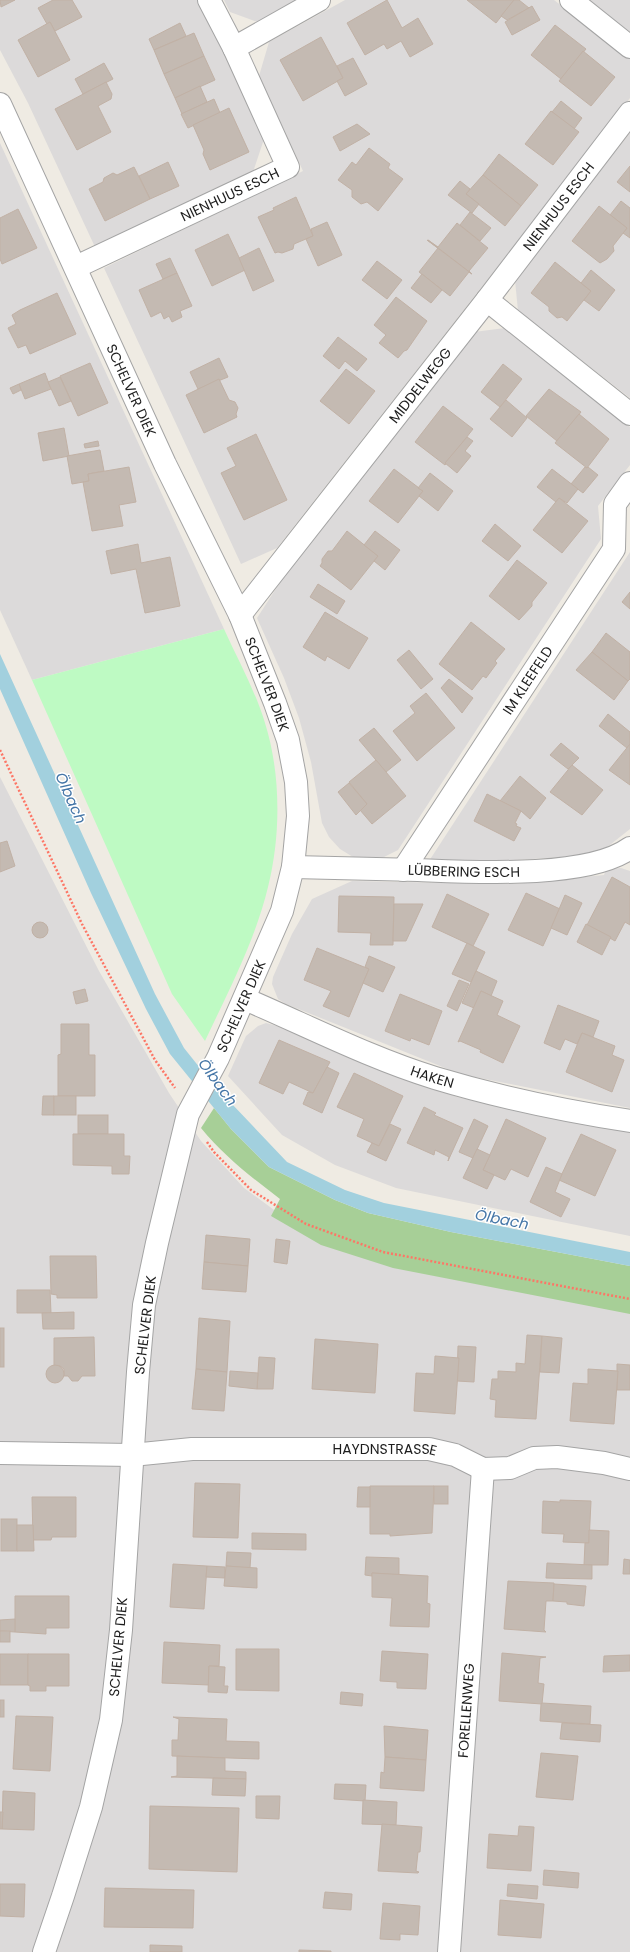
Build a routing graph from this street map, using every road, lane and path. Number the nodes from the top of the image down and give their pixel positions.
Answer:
1 (209, 0) edge
2 (319, 0) edge
3 (571, 0) edge
4 (630, 47) edge
5 (234, 48) junction
6 (0, 104) edge
7 (630, 113) edge
8 (76, 267) junction
9 (487, 300) junction
10 (630, 414) edge
11 (630, 483) edge
12 (240, 615) junction
13 (0, 750) edge
14 (628, 853) edge
15 (293, 867) junction
16 (403, 870) junction
17 (245, 999) junction
18 (191, 1108) junction
19 (630, 1121) edge
20 (630, 1299) edge
21 (0, 1454) edge
22 (132, 1455) junction
23 (483, 1469) junction
24 (630, 1469) edge
25 (44, 1952) edge
26 (449, 1952) edge

1 - 5 street, NIENHUUS ESCH
2 - 5 street
3 - 4 street
5 - 8 street, NIENHUUS ESCH
6 - 8 street, SCHELVER DIEK
7 - 9 street, NIENHUUS ESCH
8 - 12 street, SCHELVER DIEK
9 - 10 street
9 - 12 street, MIDDELWEGG
11 - 16 street, IM KLEEFELD
12 - 15 street, SCHELVER DIEK
13 - 18 path
14 - 16 street, LÜBBERING ESCH
15 - 16 street, LÜBBERING ESCH
15 - 17 street, SCHELVER DIEK
17 - 18 street, SCHELVER DIEK
17 - 19 street, HAKEN
18 - 20 path
18 - 22 street, SCHELVER DIEK
21 - 22 street, HAYDNSTRASSE
22 - 23 street, HAYDNSTRASSE
22 - 25 street, SCHELVER DIEK
23 - 24 street, HAYDNSTRASSE
23 - 26 street, FORELLENWEG

